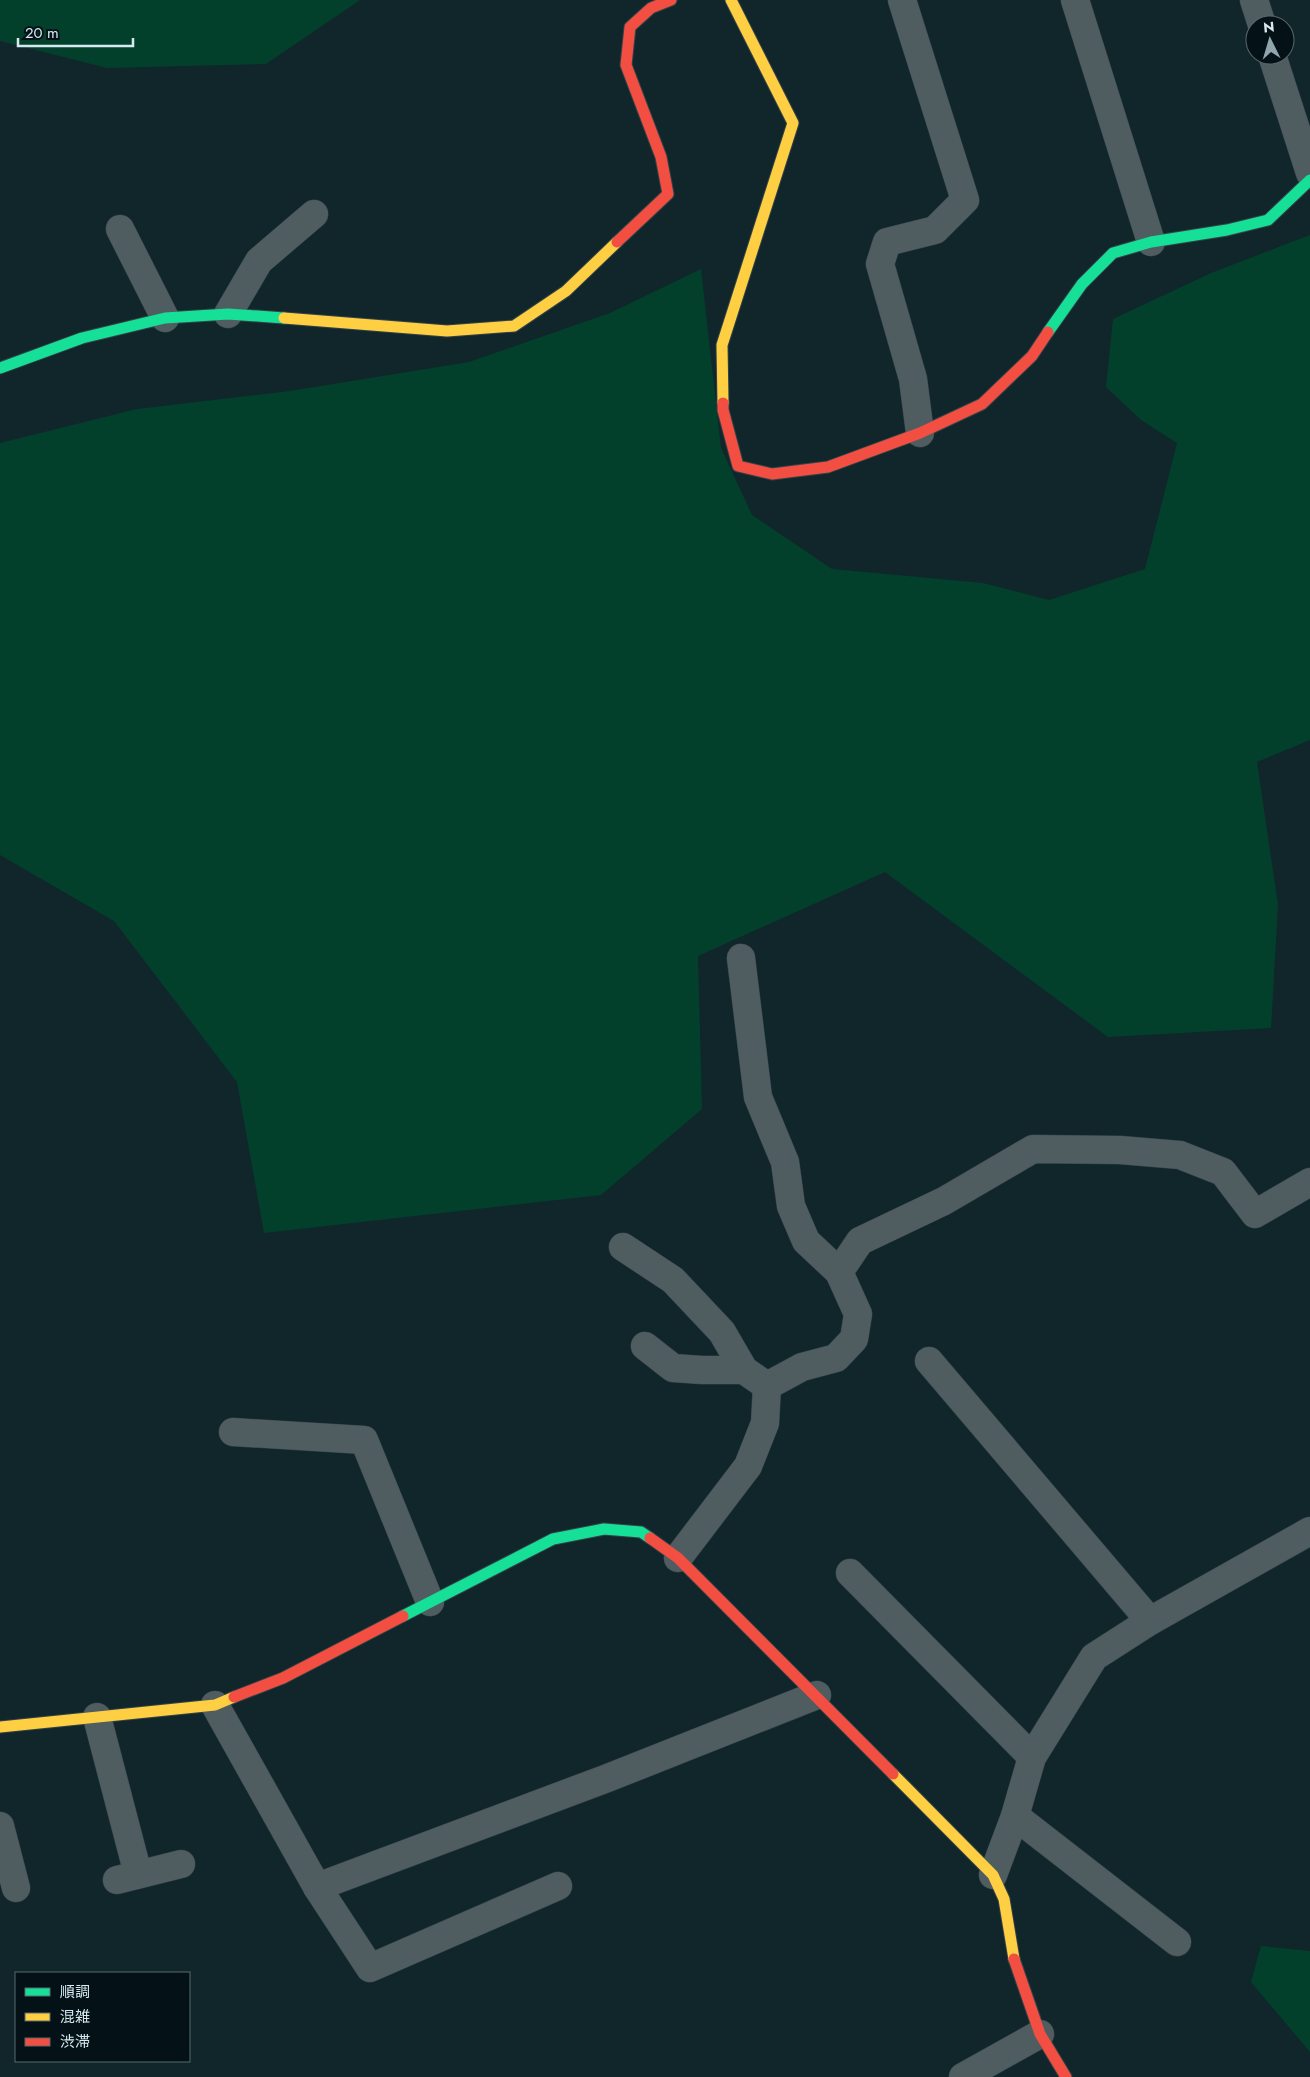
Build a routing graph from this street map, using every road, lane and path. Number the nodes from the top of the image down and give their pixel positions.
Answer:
1 (671, 0) edge
2 (731, 0) edge
3 (902, 0) edge
4 (1075, 0) edge
5 (1254, 0) edge
6 (1259, 15) edge
7 (1275, 65) edge
8 (1310, 173) edge
9 (1310, 180) edge
10 (314, 214) dead end
11 (120, 229) dead end
12 (1150, 242) junction
13 (228, 314) junction
14 (165, 318) junction
15 (0, 368) edge
16 (920, 433) junction
17 (741, 958) dead end
18 (1310, 1182) edge
19 (624, 1247) dead end
20 (839, 1272) junction
21 (645, 1346) dead end
22 (929, 1361) dead end
23 (744, 1370) junction
24 (767, 1386) junction
25 (233, 1432) dead end
26 (1310, 1531) edge
27 (678, 1558) junction
28 (850, 1573) dead end
29 (430, 1602) junction
30 (1150, 1621) junction
31 (817, 1695) junction
32 (215, 1705) junction
33 (98, 1717) junction
34 (0, 1727) edge
35 (1032, 1757) junction
36 (1015, 1816) junction
37 (0, 1826) edge
38 (181, 1864) dead end
39 (993, 1875) junction
40 (558, 1886) dead end
41 (317, 1887) junction
42 (16, 1888) dead end
43 (1177, 1942) dead end
44 (1040, 2034) junction
45 (963, 2077) edge
46 (1066, 2077) edge

1 - 13 street
2 - 16 street
3 - 16 street
4 - 12 street
5 - 6 street
7 - 8 street
9 - 12 street
10 - 13 street
11 - 14 street
12 - 16 street
13 - 14 street
14 - 15 street
17 - 20 street
18 - 20 street
19 - 23 street
20 - 24 street
21 - 23 street
22 - 30 street
23 - 24 street
24 - 27 street
25 - 29 street
26 - 30 street
27 - 29 street
27 - 31 street
28 - 35 street
29 - 32 street
30 - 35 street
31 - 39 street
31 - 41 street
32 - 33 street
32 - 41 street
33 - 34 street
33 - 38 street
35 - 36 street
36 - 39 street
36 - 43 street
37 - 42 street
39 - 44 street
40 - 41 street
44 - 45 street
44 - 46 street

